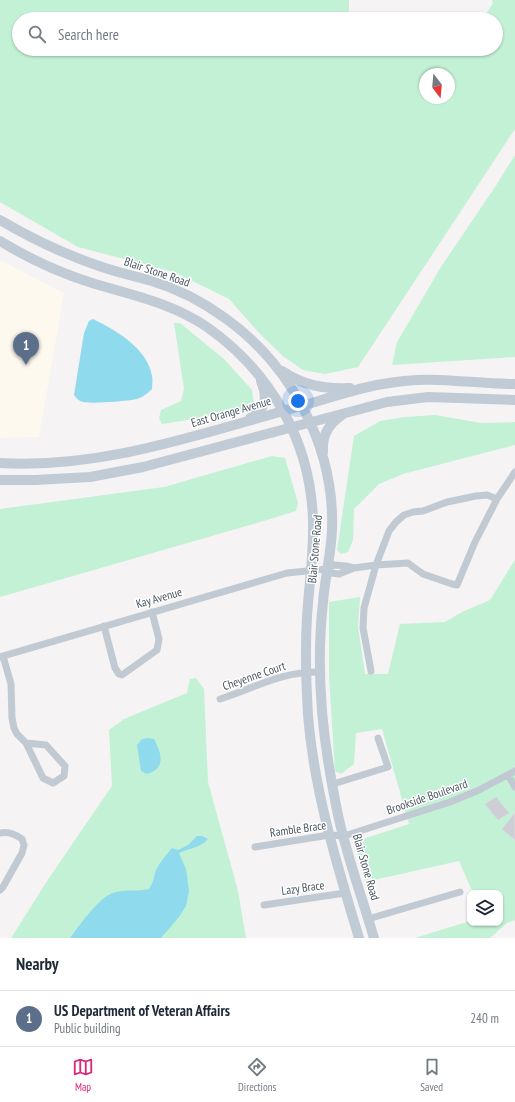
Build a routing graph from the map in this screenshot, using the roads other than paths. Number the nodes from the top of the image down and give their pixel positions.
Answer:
1 (0, 220) edge
2 (0, 241) edge
3 (275, 366) junction
4 (255, 371) junction
5 (515, 384) edge
6 (374, 386) junction
7 (515, 400) edge
8 (302, 405) junction
9 (283, 410) junction
10 (346, 412) junction
11 (245, 421) junction
12 (309, 422) junction
13 (292, 427) junction
14 (0, 463) edge
15 (325, 466) junction
16 (515, 472) edge
17 (0, 480) edge
18 (497, 499) junction
19 (376, 565) junction
20 (327, 569) junction
21 (311, 570) junction
22 (152, 612) junction
23 (104, 626) junction
24 (2, 656) edge
25 (371, 671) dead end
26 (306, 672) junction
27 (320, 672) junction
28 (220, 699) dead end
29 (378, 738) dead end
30 (26, 743) junction
31 (515, 771) edge
32 (508, 775) junction
33 (333, 784) junction
34 (515, 787) edge
35 (0, 834) edge
36 (329, 835) junction
37 (344, 836) junction
38 (255, 846) dead end
39 (0, 890) edge
40 (460, 892) dead end
41 (345, 893) junction
42 (264, 905) dead end
43 (368, 919) junction
44 (359, 938) edge
45 (374, 938) edge

1 - 3 main road, Blair Stone Road
2 - 4 main road, Blair Stone Road
3 - 6 main road
3 - 8 main road, Blair Stone Road
4 - 9 main road, Blair Stone Road
4 - 11 main road
5 - 6 main road, East Orange Avenue
6 - 8 main road, East Orange Avenue
7 - 10 main road
8 - 9 main road, East Orange Avenue
8 - 12 main road, Blair Stone Road
9 - 11 main road, East Orange Avenue
9 - 13 main road, Blair Stone Road
10 - 12 main road
10 - 15 main road
11 - 14 main road, East Orange Avenue
12 - 13 main road
12 - 15 main road, Blair Stone Road
13 - 17 main road
13 - 21 main road, Blair Stone Road
15 - 20 main road, Blair Stone Road
16 - 18 street
18 - 19 street
18 - 19 street, Kay Avenue
19 - 20 street, Kay Avenue
19 - 25 street
20 - 21 street, Kay Avenue
20 - 27 main road, Blair Stone Road
21 - 22 street, Kay Avenue
21 - 26 main road, Blair Stone Road
22 - 23 street, Kay Avenue
22 - 23 street
23 - 24 street, Kay Avenue
24 - 30 street
26 - 27 street, Cheyenne Court
26 - 28 street, Cheyenne Court
26 - 36 main road, Blair Stone Road
27 - 33 main road, Blair Stone Road
29 - 33 street
30 - 30 street
31 - 32 street, Brookside Boulevard
32 - 34 street
32 - 37 street, Brookside Boulevard
33 - 37 main road, Blair Stone Road
35 - 39 street
36 - 37 street, Ramble Brace
36 - 38 street, Ramble Brace
36 - 41 main road, Blair Stone Road
37 - 43 main road, Blair Stone Road
40 - 43 street
41 - 42 street, Lazy Brace
41 - 44 main road, Blair Stone Road
43 - 45 main road, Blair Stone Road

